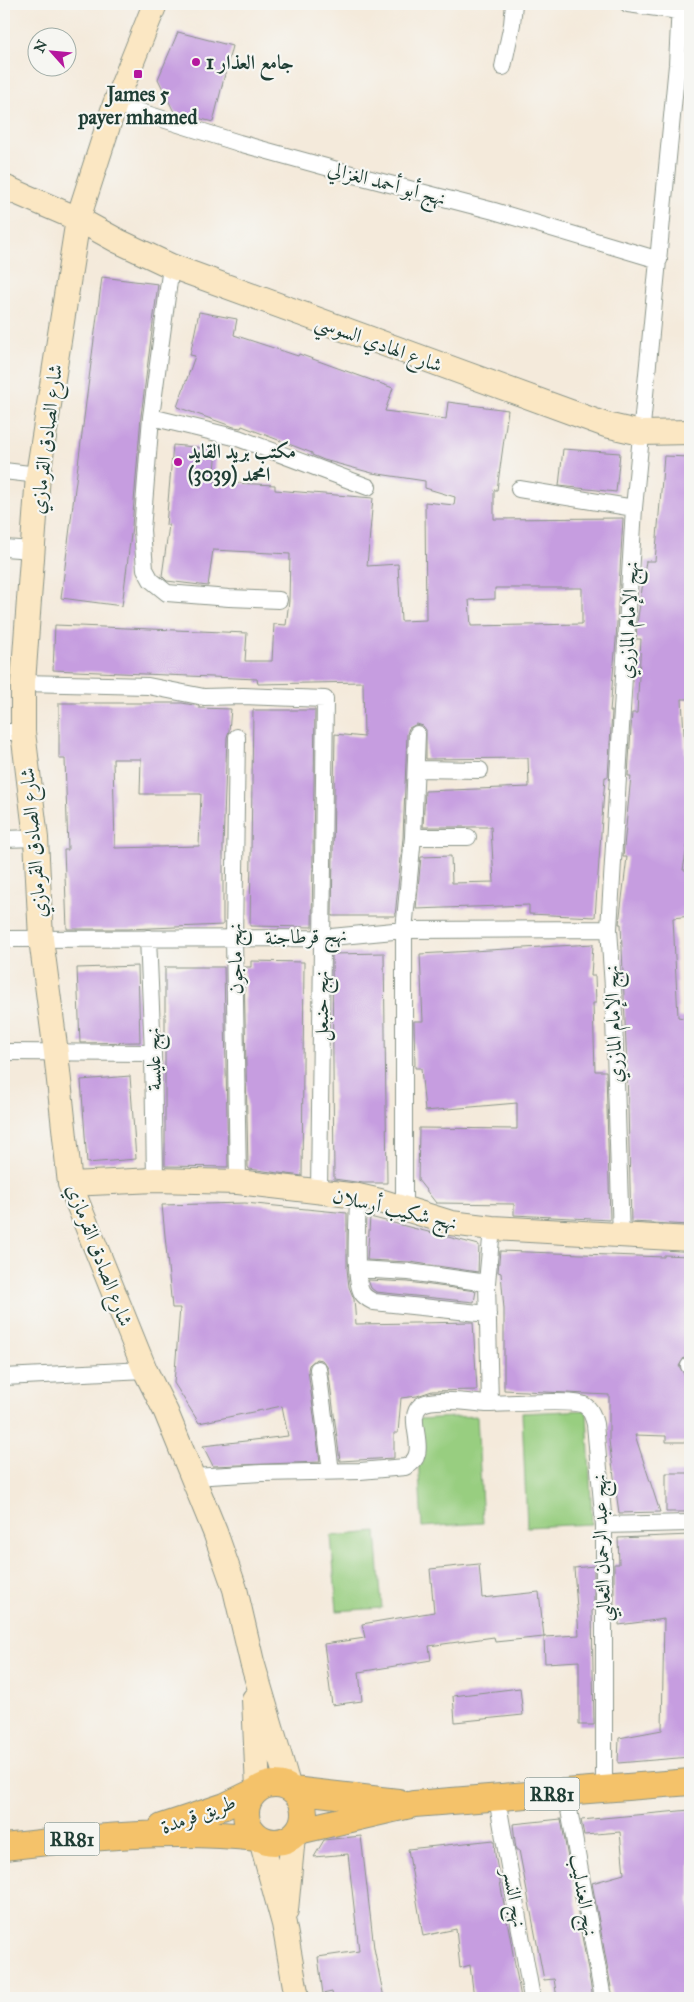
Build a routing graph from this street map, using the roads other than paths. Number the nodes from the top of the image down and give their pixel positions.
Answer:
1 (155, 4) edge
2 (514, 4) edge
3 (628, 4) edge
4 (680, 7) edge
5 (684, 65) edge
6 (503, 67) dead end
7 (115, 104) junction
8 (4, 187) edge
9 (78, 219) junction
10 (658, 260) junction
11 (171, 266) junction
12 (151, 417) junction
13 (690, 432) edge
14 (641, 433) junction
15 (4, 471) edge
16 (38, 475) junction
17 (368, 487) dead end
18 (519, 489) dead end
19 (634, 508) junction
20 (4, 548) edge
21 (33, 550) junction
22 (279, 600) dead end
23 (23, 683) junction
24 (14, 732) edge
25 (417, 734) dead end
26 (237, 737) dead end
27 (416, 769) junction
28 (480, 770) dead end
29 (413, 837) junction
30 (468, 837) dead end
31 (36, 838) junction
32 (4, 839) edge
33 (609, 928) junction
34 (404, 930) junction
35 (148, 938) junction
36 (234, 938) junction
37 (321, 938) junction
38 (4, 939) edge
39 (41, 939) junction
40 (4, 1052) edge
41 (56, 1052) junction
42 (153, 1053) junction
43 (155, 1180) junction
44 (238, 1182) junction
45 (70, 1184) junction
46 (319, 1192) junction
47 (358, 1196) junction
48 (404, 1208) junction
49 (492, 1228) junction
50 (621, 1237) junction
51 (690, 1239) edge
52 (357, 1269) junction
53 (487, 1283) junction
54 (488, 1314) junction
55 (318, 1369) dead end
56 (145, 1370) junction
57 (4, 1377) edge
58 (490, 1404) junction
59 (331, 1472) junction
60 (193, 1477) junction
61 (690, 1523) edge
62 (604, 1525) junction
63 (252, 1662) junction
64 (690, 1782) edge
65 (291, 1789) junction
66 (604, 1789) junction
67 (256, 1791) junction
68 (566, 1792) junction
69 (498, 1798) junction
70 (414, 1804) junction
71 (140, 1834) junction
72 (295, 1834) junction
73 (260, 1839) junction
74 (4, 1847) edge
75 (284, 1924) junction
76 (297, 1998) edge
77 (532, 1998) edge
78 (603, 1998) edge

1 - 7 main road, شارع الصادق القرمازي
2 - 6 street
3 - 4 street
4 - 5 street, نهج الإمام المازري
5 - 10 street, نهج الإمام المازري
7 - 9 main road, شارع الصادق القرمازي
7 - 10 street, نهج أبو أحمد الغزالي
8 - 9 main road, شارع الهادي السوسي
9 - 11 main road, شارع الهادي السوسي
9 - 16 main road, شارع الصادق القرمازي
10 - 14 street, نهج الإمام المازري
11 - 12 street
11 - 14 main road, شارع الهادي السوسي
12 - 17 street
12 - 22 street
13 - 14 main road, شارع الهادي السوسي
14 - 19 street, نهج الإمام المازري
15 - 16 street
16 - 21 main road, شارع الصادق القرمازي
18 - 19 street
19 - 33 street, نهج الإمام المازري
20 - 21 street
21 - 23 main road, شارع الصادق القرمازي
23 - 24 main road, شارع الصادق القرمازي
23 - 37 street, نهج حنبعل
24 - 31 main road, شارع الصادق القرمازي
25 - 27 street
26 - 36 street, نهج ماجون
27 - 28 street
27 - 29 street
29 - 30 street
29 - 34 street
31 - 32 street
31 - 39 main road, شارع الصادق القرمازي
33 - 34 street, نهج قرطاجنة
33 - 50 street, نهج الإمام المازري
34 - 37 street, نهج قرطاجنة
34 - 48 street
35 - 36 street, نهج قرطاجنة
35 - 39 street, نهج قرطاجنة
35 - 42 street, نهج عليسة
36 - 37 street, نهج قرطاجنة
36 - 44 street, نهج ماجون
37 - 46 street, نهج حنبعل
38 - 39 street, نهج قرطاجنة
39 - 41 main road, شارع الصادق القرمازي
40 - 41 street
41 - 42 street
41 - 45 main road, شارع الصادق القرمازي
42 - 43 street, نهج عليسة
43 - 44 main road, نهج شكيب أرسلان
43 - 45 main road, نهج شكيب أرسلان
44 - 46 main road, نهج شكيب أرسلان
45 - 56 main road, شارع الصادق القرمازي
46 - 47 main road, نهج شكيب أرسلان
47 - 48 main road, نهج شكيب أرسلان
47 - 52 street
48 - 49 main road, نهج شكيب أرسلان
49 - 50 main road, نهج شكيب أرسلان
49 - 53 street
50 - 51 main road, نهج شكيب أرسلان
52 - 53 street
52 - 54 street
53 - 54 street
54 - 58 street
55 - 59 street
56 - 57 street
56 - 60 main road, شارع الصادق القرمازي
58 - 59 street, نهج عبد الرحمان الثعالبي
58 - 62 street, نهج عبد الرحمان الثعالبي
59 - 60 street
60 - 63 main road, شارع الصادق القرمازي
61 - 62 street
62 - 66 street, نهج عبد الرحمان الثعالبي
63 - 65 main road, شارع الصادق القرمازي
63 - 67 main road, شارع الصادق القرمازي
64 - 66 main road, RR81
65 - 67 main road, RR81
65 - 70 main road, RR81
65 - 72 main road
66 - 68 main road, RR81
67 - 71 main road, طريق قرمدة / RR81
67 - 73 main road
68 - 69 main road, RR81
68 - 78 street, نهج العندليب
69 - 70 main road, RR81
69 - 77 street, نهج النسر
70 - 72 main road, RR81
71 - 73 main road, طريق قرمدة / RR81
71 - 74 main road, طريق قرمدة / RR81
72 - 73 main road, RR81
72 - 75 main road
73 - 75 main road
75 - 76 main road

